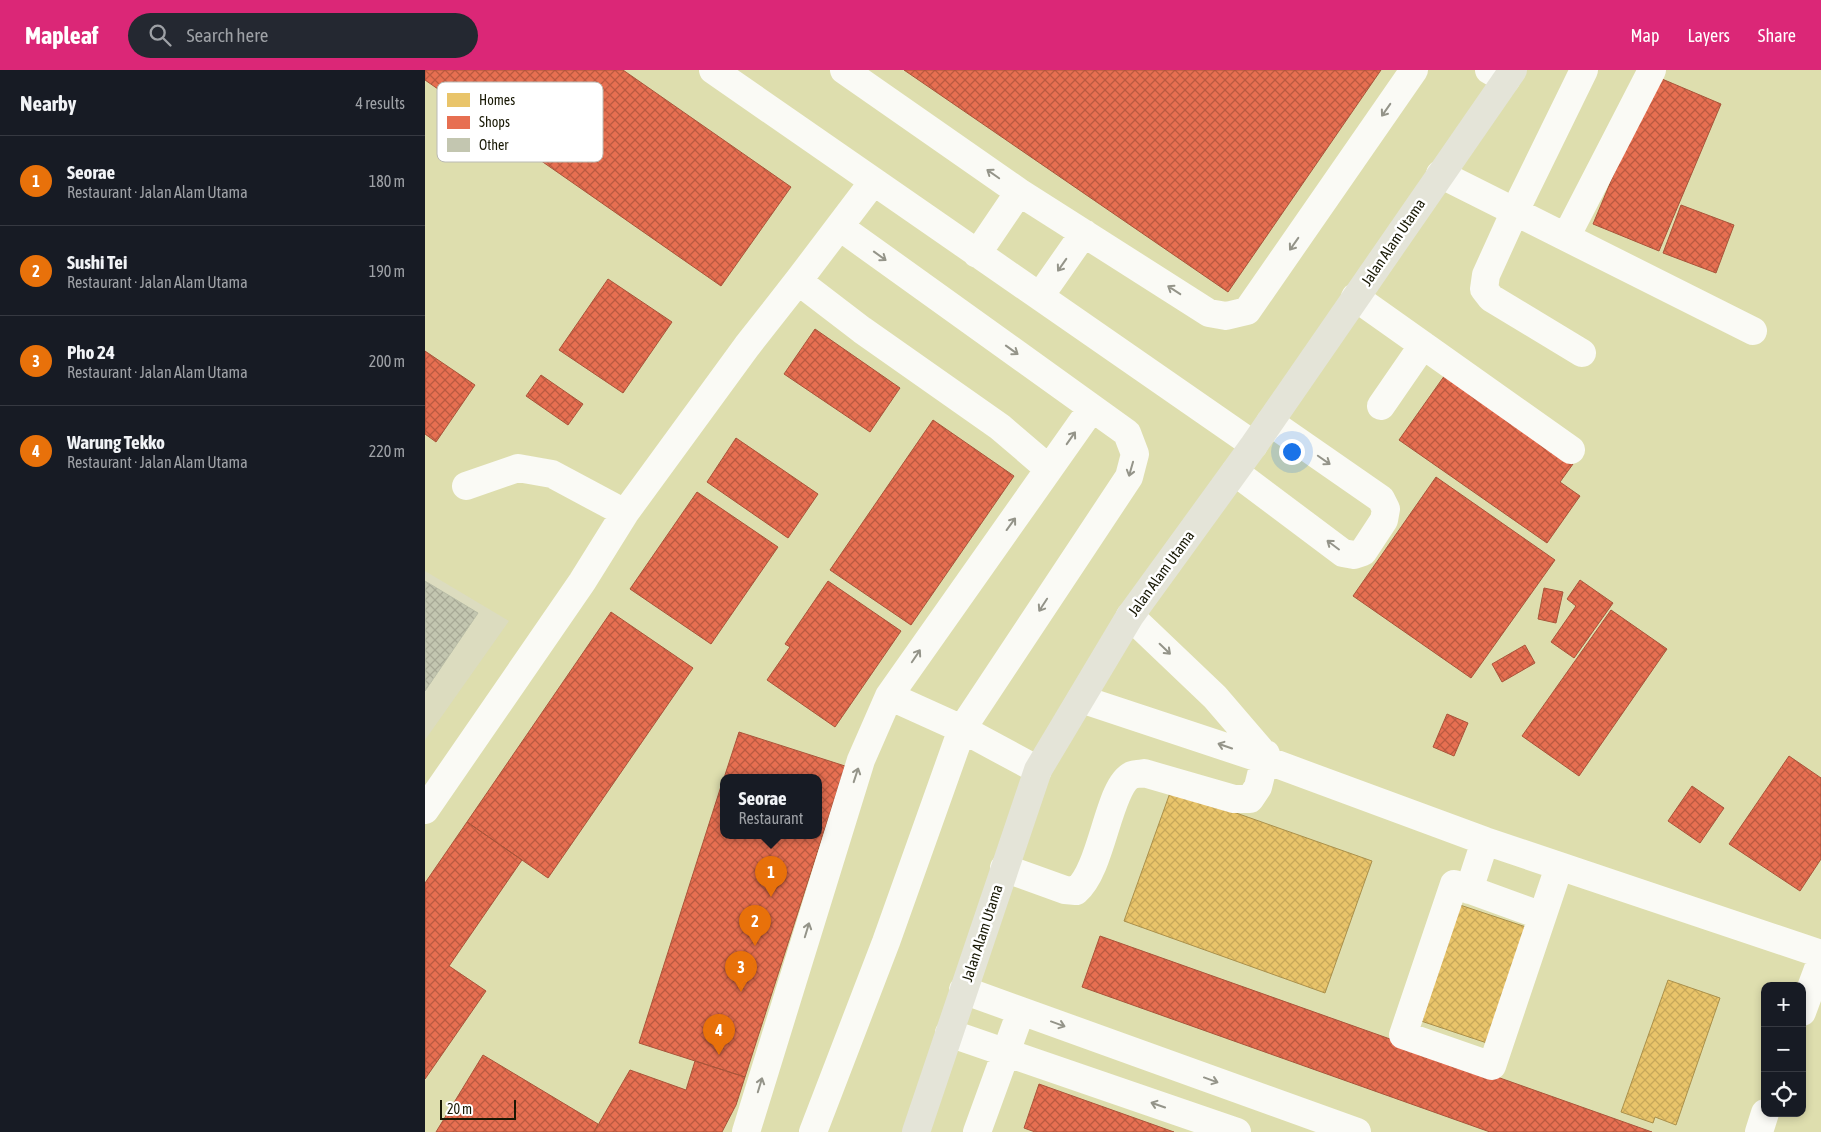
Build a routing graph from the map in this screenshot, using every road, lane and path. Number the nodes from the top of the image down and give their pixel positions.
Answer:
1 (713, 70) edge
2 (844, 70) edge
3 (1414, 70) edge
4 (1583, 70) edge
5 (1652, 70) edge
6 (1503, 73) edge
7 (1440, 174) junction
8 (873, 182) junction
9 (1019, 192) junction
10 (1515, 211) junction
11 (840, 227) junction
12 (1084, 233) junction
13 (1566, 237) junction
14 (977, 254) junction
15 (798, 281) junction
16 (1040, 296) junction
17 (1355, 297) junction
18 (1753, 331) dead end
19 (1423, 345) junction
20 (1582, 353) dead end
21 (1381, 406) dead end
22 (1092, 408) junction
23 (1270, 422) junction
24 (1254, 445) junction
25 (1571, 450) dead end
26 (1049, 469) junction
27 (1235, 472) junction
28 (466, 486) dead end
29 (625, 513) junction
30 (1130, 616) junction
31 (889, 696) junction
32 (1081, 699) junction
33 (962, 729) junction
34 (1267, 759) junction
35 (1038, 770) junction
36 (425, 810) edge
37 (1485, 841) junction
38 (1559, 867) junction
39 (1003, 868) junction
40 (1469, 890) junction
41 (1542, 916) junction
42 (1821, 954) edge
43 (1821, 961) edge
44 (963, 990) junction
45 (1806, 1001) edge
46 (1021, 1010) junction
47 (949, 1033) junction
48 (1007, 1052) junction
49 (1764, 1117) edge
50 (746, 1132) edge
51 (813, 1132) edge
52 (916, 1132) edge
53 (977, 1132) edge
54 (1237, 1132) edge
55 (1357, 1132) edge
56 (1759, 1132) edge

1 - 8 lane
9 -> 2 lane
3 -> 12 lane
4 - 10 lane
5 - 13 lane
6 - 7 main road, Jalan Alam Utama
7 - 10 lane
7 - 17 main road, Jalan Alam Utama
8 - 11 lane
8 - 14 lane
9 - 12 lane
9 - 14 lane
10 - 13 lane
10 - 20 lane
11 - 15 lane
11 -> 22 lane
12 -> 16 lane
13 - 18 lane
14 - 16 lane
15 - 26 lane
15 - 29 lane
16 - 24 lane
17 - 19 lane
17 - 23 main road, Jalan Alam Utama
19 - 21 lane
19 - 25 lane
26 -> 22 lane
22 -> 33 lane
23 - 24 main road, Jalan Alam Utama
23 -> 27 lane
24 - 27 main road, Jalan Alam Utama
31 -> 26 lane
27 - 30 main road, Jalan Alam Utama
28 - 29 lane
29 - 36 lane
30 - 32 main road, Jalan Alam Utama
30 -> 34 lane
31 - 33 lane
50 -> 31 lane
34 -> 32 lane
32 - 35 main road, Jalan Alam Utama
33 - 35 lane
33 - 51 lane
34 - 37 lane
34 - 39 lane
35 - 39 main road, Jalan Alam Utama
37 - 38 lane
37 - 40 lane
38 - 41 lane
38 - 42 lane
39 - 44 main road, Jalan Alam Utama
40 - 41 lane
40 - 41 lane
43 - 45 lane
44 - 46 lane
44 - 47 main road, Jalan Alam Utama
46 - 48 lane
46 -> 55 lane
47 - 48 lane
47 - 52 main road, Jalan Alam Utama
48 - 53 lane
54 -> 48 lane
49 - 56 lane

